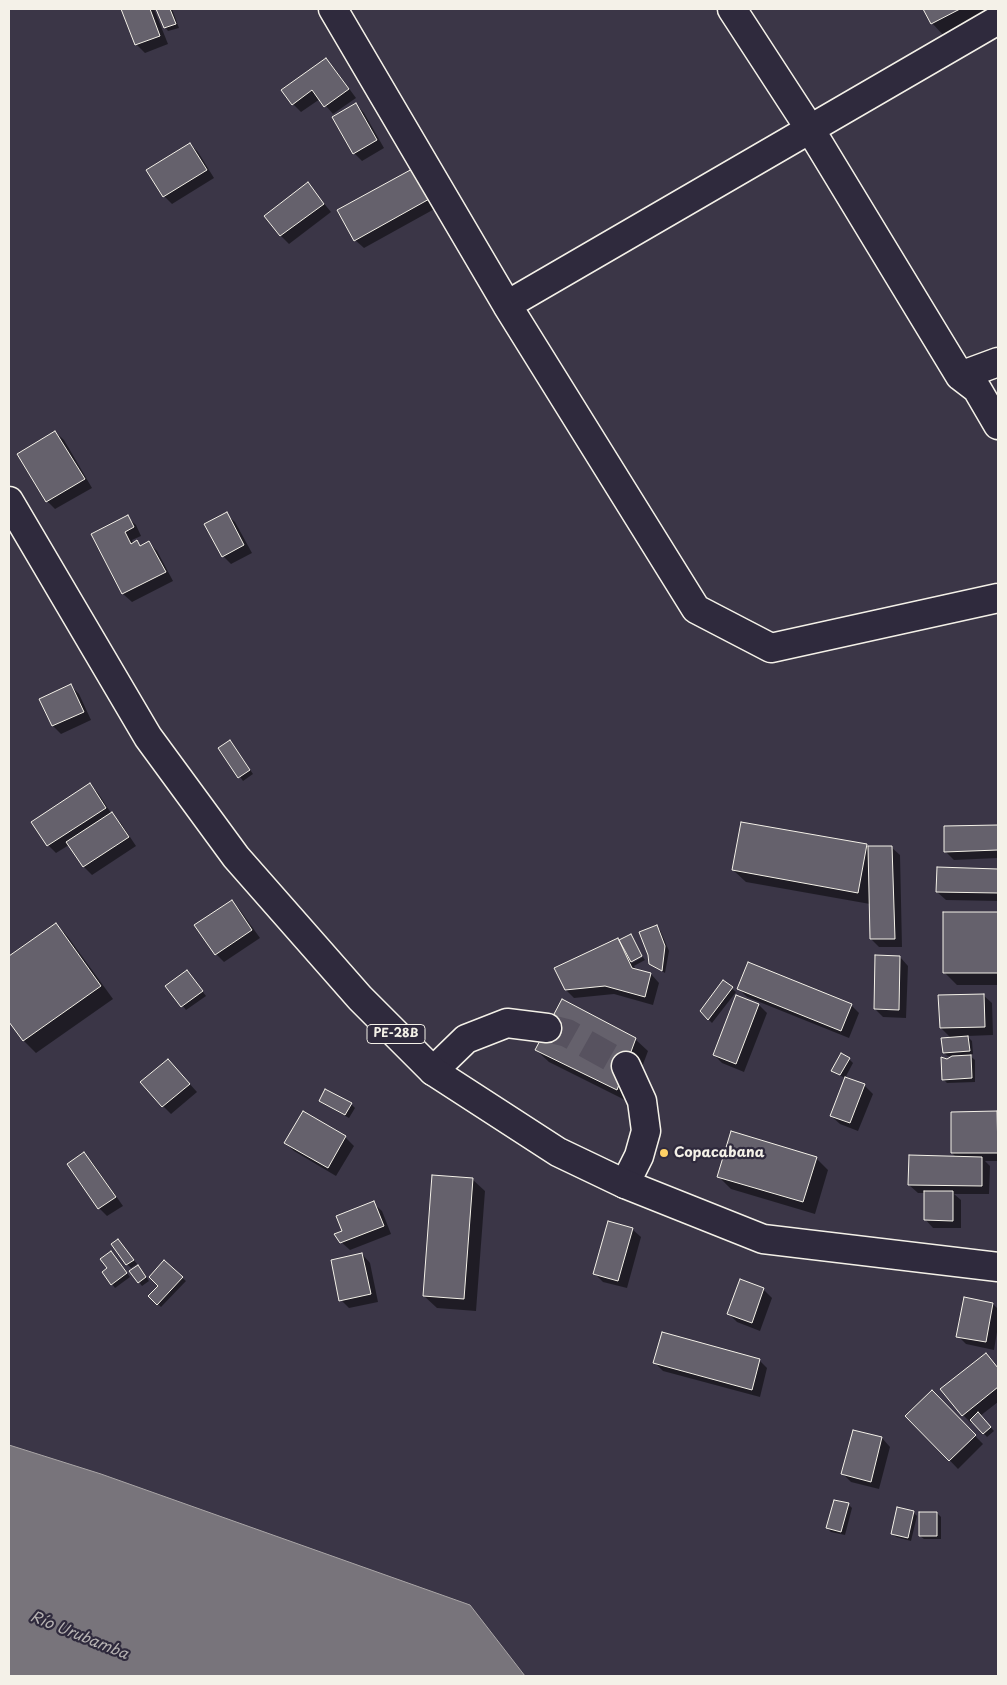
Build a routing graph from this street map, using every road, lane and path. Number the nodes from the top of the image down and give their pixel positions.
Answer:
1 (333, 9) edge
2 (732, 9) edge
3 (998, 20) edge
4 (810, 129) junction
5 (507, 305) junction
6 (998, 362) edge
7 (960, 376) junction
8 (998, 426) edge
9 (9, 501) edge
10 (998, 598) edge
11 (547, 1028) tunnel mouth
12 (626, 1066) tunnel mouth
13 (433, 1070) junction
14 (625, 1184) junction
15 (998, 1267) edge

1 - 5 main road
2 - 4 main road
3 - 4 main road
4 - 5 main road
4 - 7 main road
5 - 10 main road
6 - 7 main road
7 - 8 main road
9 - 13 main road, PE-28B
11 - 13 main road
12 - 14 main road
13 - 14 main road, PE-28B
14 - 15 main road, PE-28B

